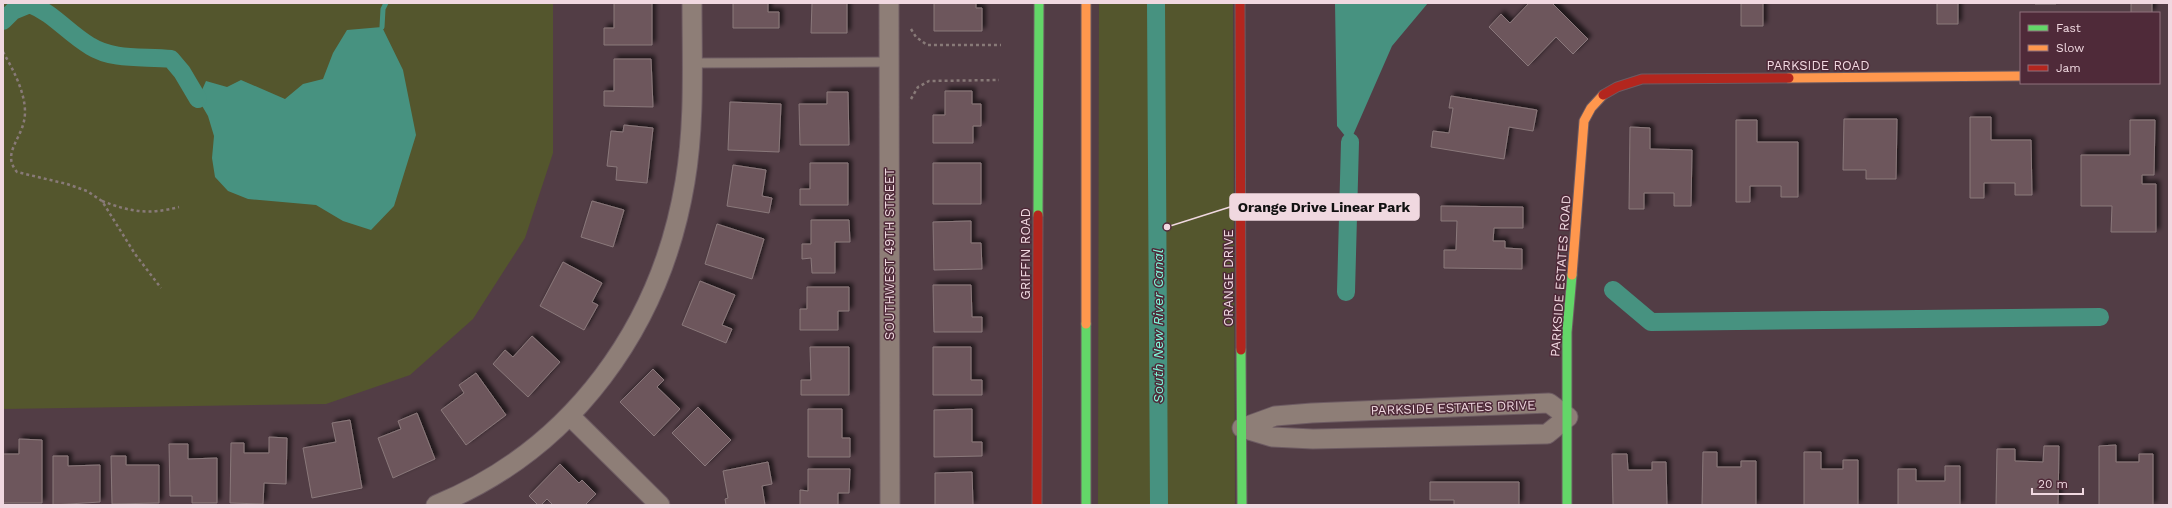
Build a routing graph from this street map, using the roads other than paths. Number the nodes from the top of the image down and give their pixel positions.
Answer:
1 (692, 3) edge
2 (889, 3) edge
3 (1039, 3) edge
4 (1086, 3) edge
5 (1240, 3) edge
6 (889, 62) junction
7 (692, 63) junction
8 (2020, 76) edge
9 (1616, 86) joint
10 (1434, 408) junction
11 (570, 416) junction
12 (1568, 417) junction
13 (1242, 428) junction
14 (1433, 437) junction
15 (436, 505) edge
16 (660, 505) edge
17 (890, 505) edge
18 (1037, 505) edge
19 (1086, 505) edge
20 (1242, 505) edge
21 (1567, 505) edge

1 - 7 street
2 - 6 street, SOUTHWEST 49TH STREET
3 - 18 street, GRIFFIN ROAD
4 - 19 street
5 - 13 street, ORANGE DRIVE
6 - 7 lane
6 - 17 street, SOUTHWEST 49TH STREET
7 - 11 street
8 - 9 street, PARKSIDE ROAD
9 - 12 street, PARKSIDE ESTATES ROAD
10 - 12 street, PARKSIDE ESTATES DRIVE
10 - 13 street, PARKSIDE ESTATES DRIVE
10 - 14 street
11 - 15 street
11 - 16 street
12 - 14 street
12 - 21 street, PARKSIDE ESTATES ROAD
13 - 14 street
13 - 20 street, ORANGE DRIVE

